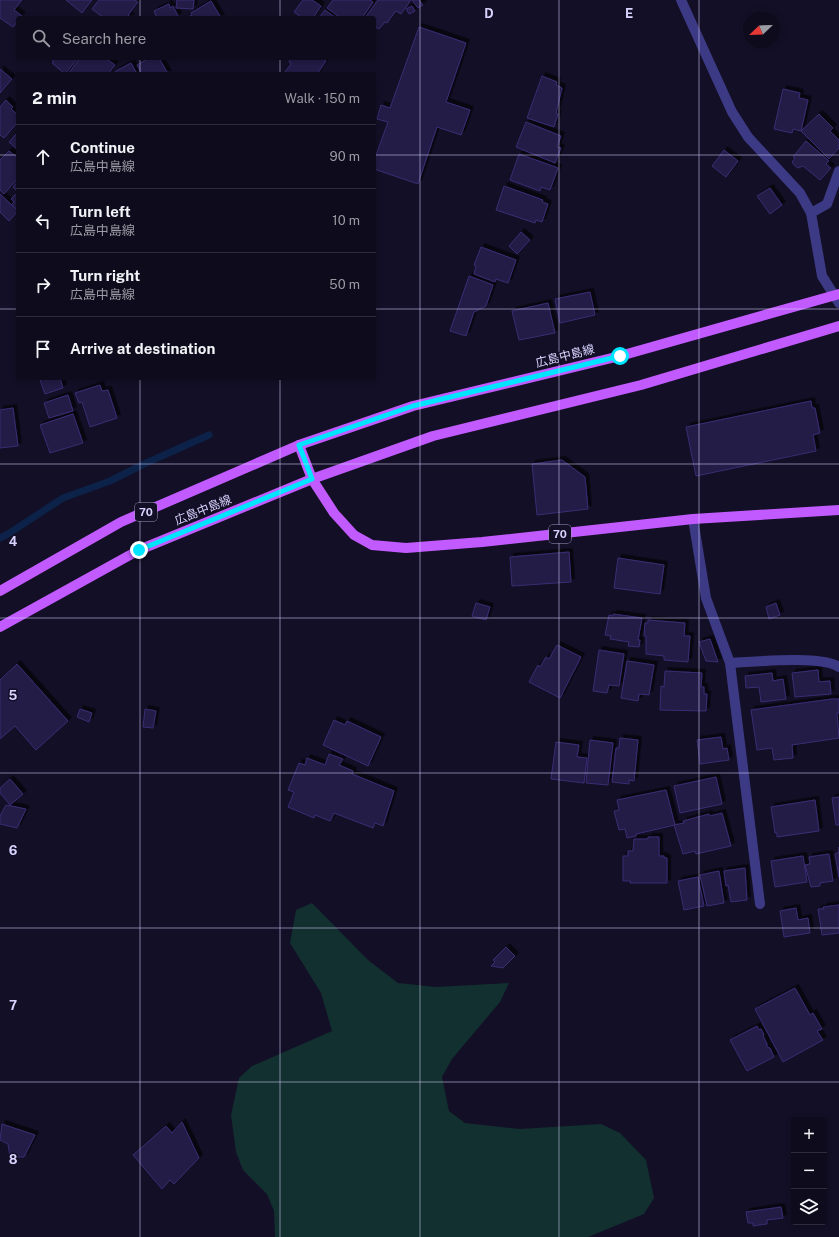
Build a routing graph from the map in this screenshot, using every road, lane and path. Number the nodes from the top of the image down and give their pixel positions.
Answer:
1 (681, 0) edge
2 (839, 171) edge
3 (811, 213) junction
4 (837, 298) edge
5 (839, 326) edge
6 (299, 445) junction
7 (312, 479) junction
8 (839, 510) edge
9 (692, 519) junction
10 (0, 592) edge
11 (0, 627) edge
12 (730, 664) junction
13 (839, 667) edge
14 (760, 904) dead end

1 - 3 street
2 - 3 street
3 - 4 street
4 - 6 main road, 広島中島線 / 70
5 - 7 main road, 広島中島線
6 - 7 main road, 70
6 - 10 main road, 広島中島線 / 70
7 - 9 main road, 70
7 - 11 main road, 広島中島線
8 - 9 main road, 70
9 - 12 street
12 - 13 street
12 - 14 street

